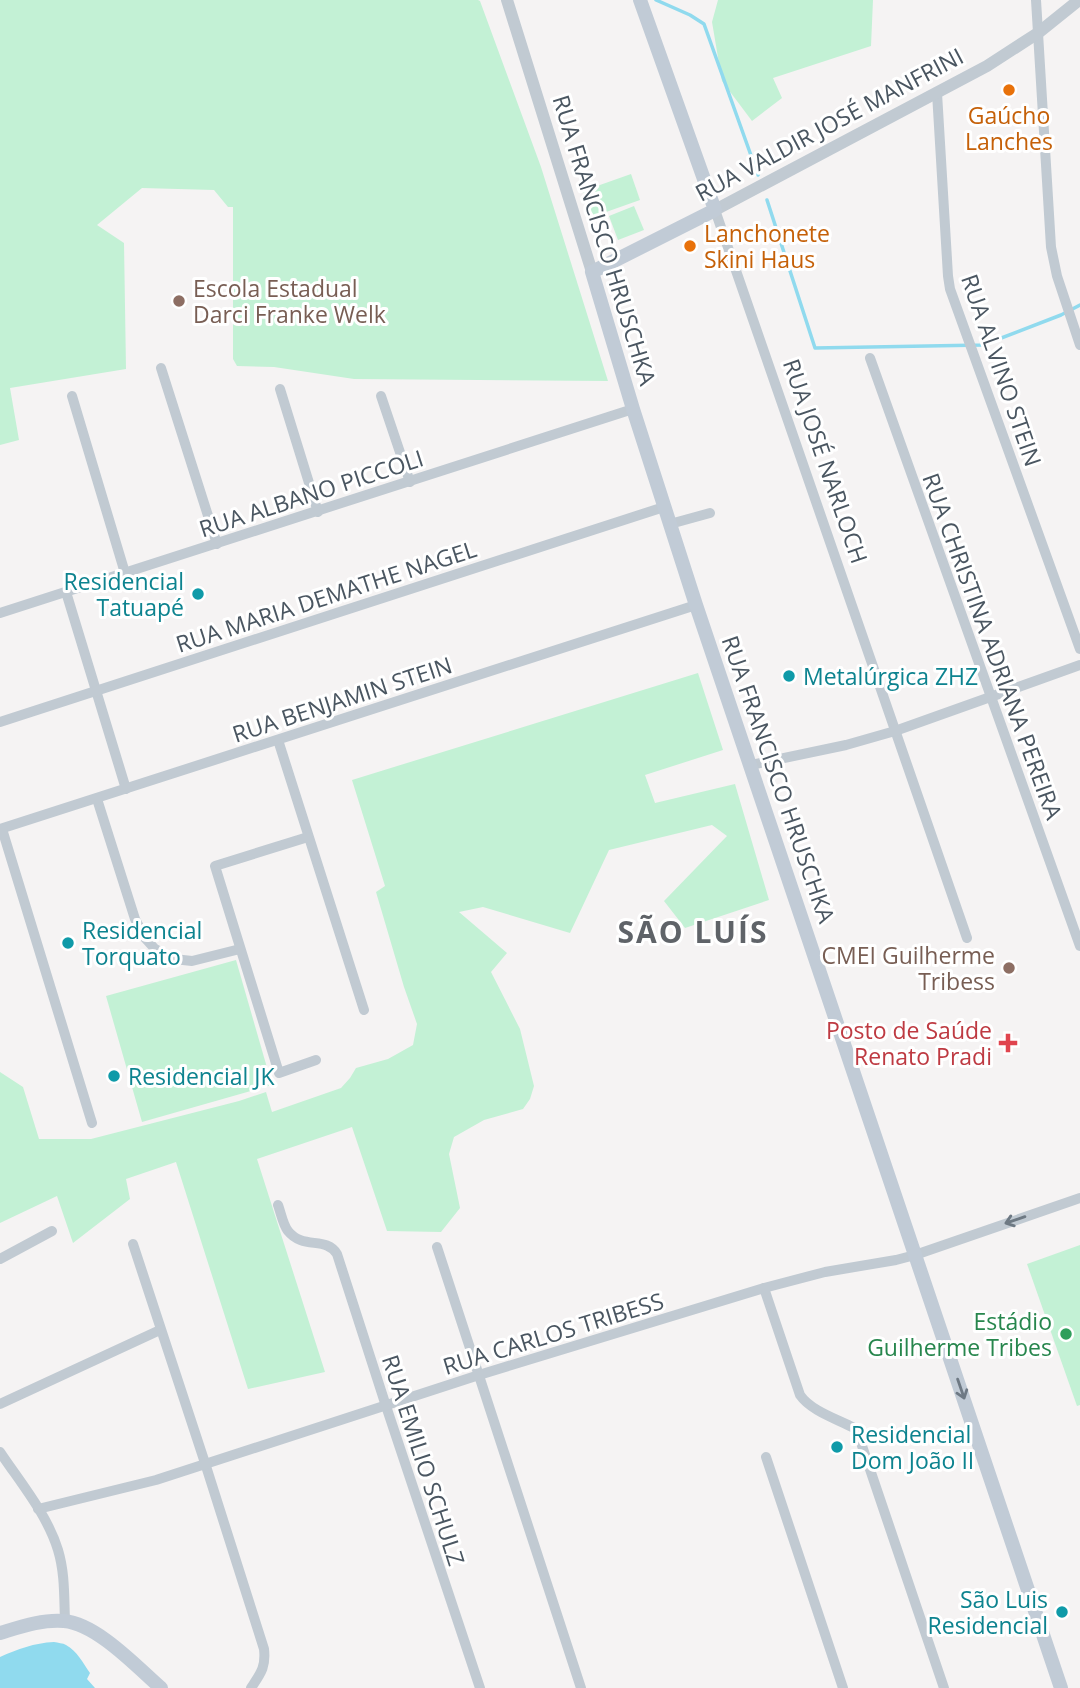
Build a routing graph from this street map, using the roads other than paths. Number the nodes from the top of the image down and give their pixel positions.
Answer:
1 (507, 0) edge
2 (640, 0) edge
3 (1036, 0) edge
4 (1078, 1) edge
5 (1038, 33) junction
6 (937, 93) junction
7 (715, 210) junction
8 (592, 272) junction
9 (1080, 345) edge
10 (870, 358) dead end
11 (162, 368) dead end
12 (280, 389) dead end
13 (72, 396) dead end
14 (381, 396) dead end
15 (633, 409) junction
16 (410, 481) junction
17 (664, 507) junction
18 (318, 512) junction
19 (710, 513) dead end
20 (670, 524) junction
21 (217, 544) junction
22 (125, 573) junction
23 (66, 592) junction
24 (696, 605) junction
25 (0, 613) edge
26 (1080, 649) edge
27 (1080, 665) edge
28 (97, 691) junction
29 (990, 698) junction
30 (0, 722) edge
31 (895, 731) junction
32 (278, 740) junction
33 (751, 765) junction
34 (126, 789) junction
35 (97, 799) junction
36 (1, 829) edge
37 (308, 837) junction
38 (967, 938) dead end
39 (1080, 946) edge
40 (240, 949) junction
41 (364, 1010) dead end
42 (316, 1060) dead end
43 (92, 1123) dead end
44 (1080, 1198) edge
45 (278, 1205) dead end
46 (51, 1231) dead end
47 (133, 1244) dead end
48 (437, 1247) dead end
49 (915, 1255) junction
50 (0, 1259) edge
51 (764, 1288) junction
52 (160, 1330) junction
53 (479, 1375) junction
54 (0, 1404) edge
55 (386, 1406) junction
56 (0, 1452) edge
57 (766, 1457) dead end
58 (205, 1463) junction
59 (38, 1509) junction
60 (65, 1621) junction
61 (0, 1633) edge
62 (161, 1688) edge
63 (251, 1688) edge
64 (480, 1688) edge
65 (581, 1688) edge
66 (844, 1688) edge
67 (944, 1688) edge
68 (1061, 1688) edge

1 - 8 street, RUA FRANCISCO HRUSCHKA
2 - 7 main road, RUA JOSÉ NARLOCH
3 - 5 street
4 - 5 street, RUA VALDIR JOSÉ MANFRINI
5 - 6 street, RUA VALDIR JOSÉ MANFRINI
5 - 9 street
6 - 7 street, RUA VALDIR JOSÉ MANFRINI
6 - 26 street, RUA ALVINO STEIN
7 - 8 main road, RUA VALDIR JOSÉ MANFRINI
7 - 31 street, RUA JOSÉ NARLOCH
8 - 15 main road, RUA FRANCISCO HRUSCHKA
10 - 29 street, RUA CHRISTINA ADRIANA PEREIRA
11 - 21 street
12 - 18 street
13 - 22 street
14 - 16 street
15 - 16 street, RUA ALBANO PICCOLI
15 - 17 main road, RUA FRANCISCO HRUSCHKA
16 - 18 street, RUA ALBANO PICCOLI
17 - 20 main road, RUA FRANCISCO HRUSCHKA
17 - 28 street, RUA MARIA DEMATHE NAGEL
18 - 21 street, RUA ALBANO PICCOLI
19 - 20 street
20 - 24 main road, RUA FRANCISCO HRUSCHKA
21 - 22 street, RUA ALBANO PICCOLI
22 - 23 street, RUA ALBANO PICCOLI
23 - 25 street, RUA ALBANO PICCOLI
23 - 28 street
24 - 32 street, RUA BENJAMIN STEIN
24 - 33 main road, RUA FRANCISCO HRUSCHKA
27 - 29 street
28 - 30 street, RUA MARIA DEMATHE NAGEL
28 - 34 street
29 - 31 street
29 - 39 street, RUA CHRISTINA ADRIANA PEREIRA
31 - 33 street
31 - 38 street, RUA JOSÉ NARLOCH
32 - 34 street, RUA BENJAMIN STEIN
32 - 37 street
33 - 49 main road, RUA FRANCISCO HRUSCHKA
34 - 35 street, RUA BENJAMIN STEIN
35 - 36 street, RUA BENJAMIN STEIN
35 - 40 street
36 - 43 street
37 - 40 street
37 - 41 street
40 - 42 street
44 -> 49 street, RUA CARLOS TRIBESS
45 - 55 street, RUA EMILIO SCHULZ
46 - 50 street
47 - 52 street
48 - 53 street
49 - 51 street, RUA CARLOS TRIBESS
49 -> 68 main road, RUA FRANCISCO HRUSCHKA
51 - 53 street, RUA CARLOS TRIBESS
51 - 67 street
52 - 54 street
52 - 58 street
53 - 55 street, RUA CARLOS TRIBESS
53 - 65 street
55 - 58 street, RUA CARLOS TRIBESS
55 - 64 street, RUA EMILIO SCHULZ
56 - 59 street
57 - 66 street
58 - 59 street, RUA CARLOS TRIBESS
58 - 63 street
59 - 60 street
60 - 61 main road
60 - 62 main road

